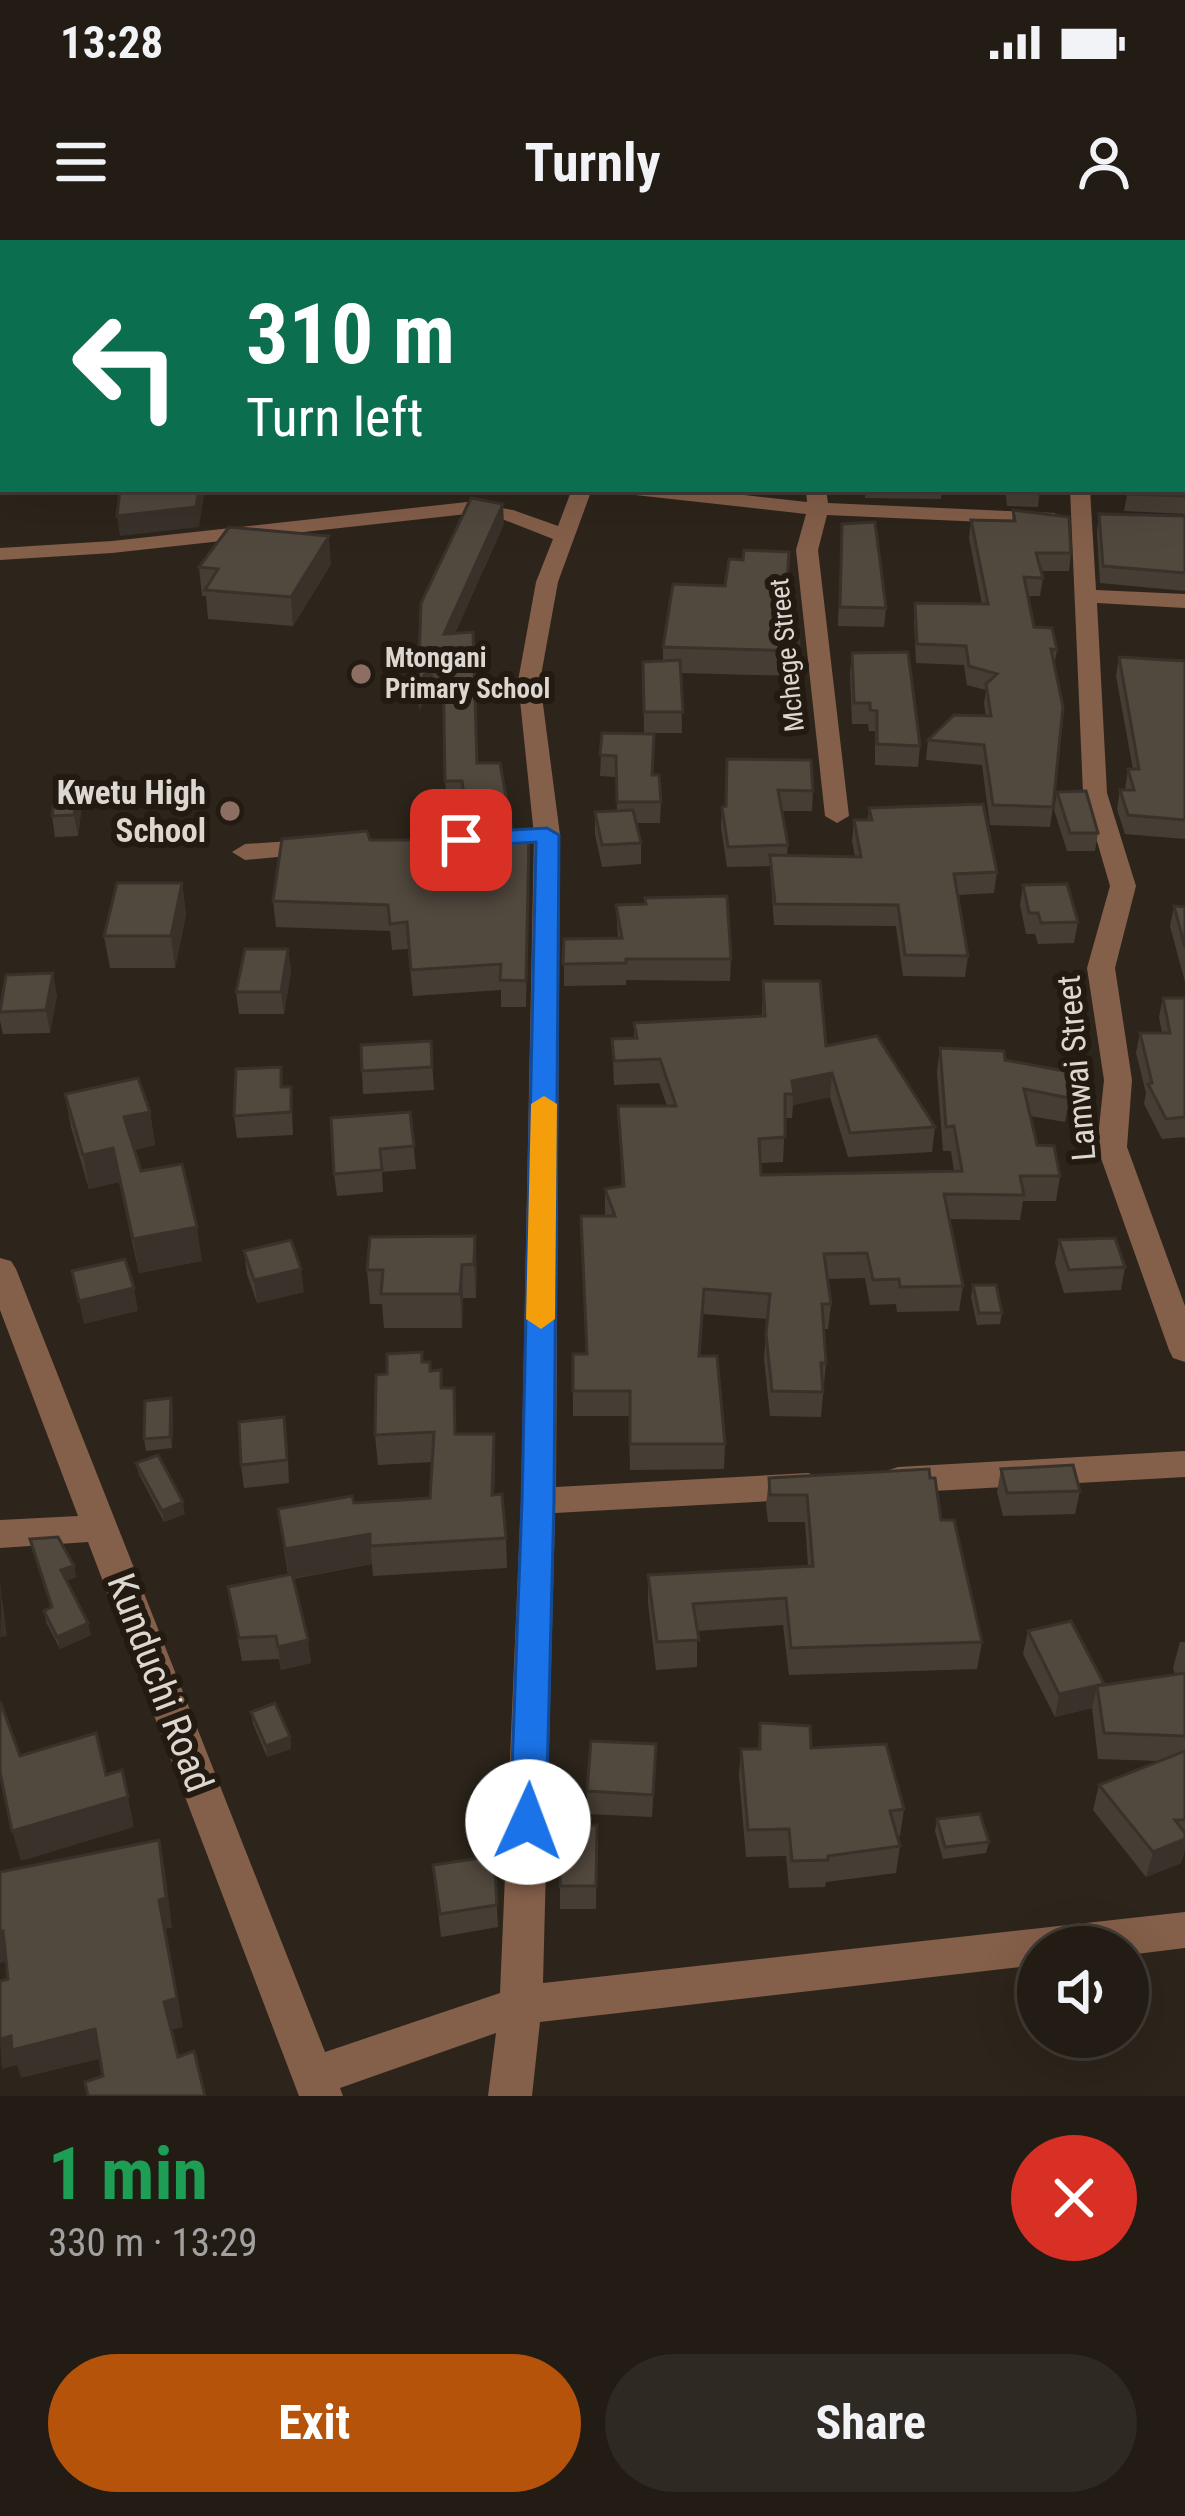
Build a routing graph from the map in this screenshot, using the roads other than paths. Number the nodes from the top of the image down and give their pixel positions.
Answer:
1 (581, 492) edge
2 (690, 492) edge
3 (1081, 492) edge
4 (817, 499) edge
5 (1094, 521) junction
6 (564, 536) junction
7 (0, 554) edge
8 (1087, 596) junction
9 (1185, 601) edge
10 (837, 816) dead end
11 (338, 846) edge
12 (245, 851) dead end
13 (0, 1269) edge
14 (1185, 1350) edge
15 (1185, 1464) edge
16 (538, 1501) junction
17 (100, 1528) junction
18 (0, 1534) edge
19 (1185, 1930) edge
20 (521, 2006) junction
21 (318, 2086) edge
22 (510, 2096) edge

1 - 6 street
2 - 4 street
3 - 5 street, Lamwai Street
4 - 5 street
4 - 10 street, Mchege Street
5 - 8 street, Lamwai Street
6 - 7 street
6 - 16 street
8 - 9 street
8 - 14 street, Lamwai Street
11 - 12 street
13 - 17 street, Kunduchi Road
15 - 16 street
16 - 20 street
17 - 18 street
17 - 21 street, Kunduchi Road
19 - 20 street
20 - 21 street
20 - 22 street

